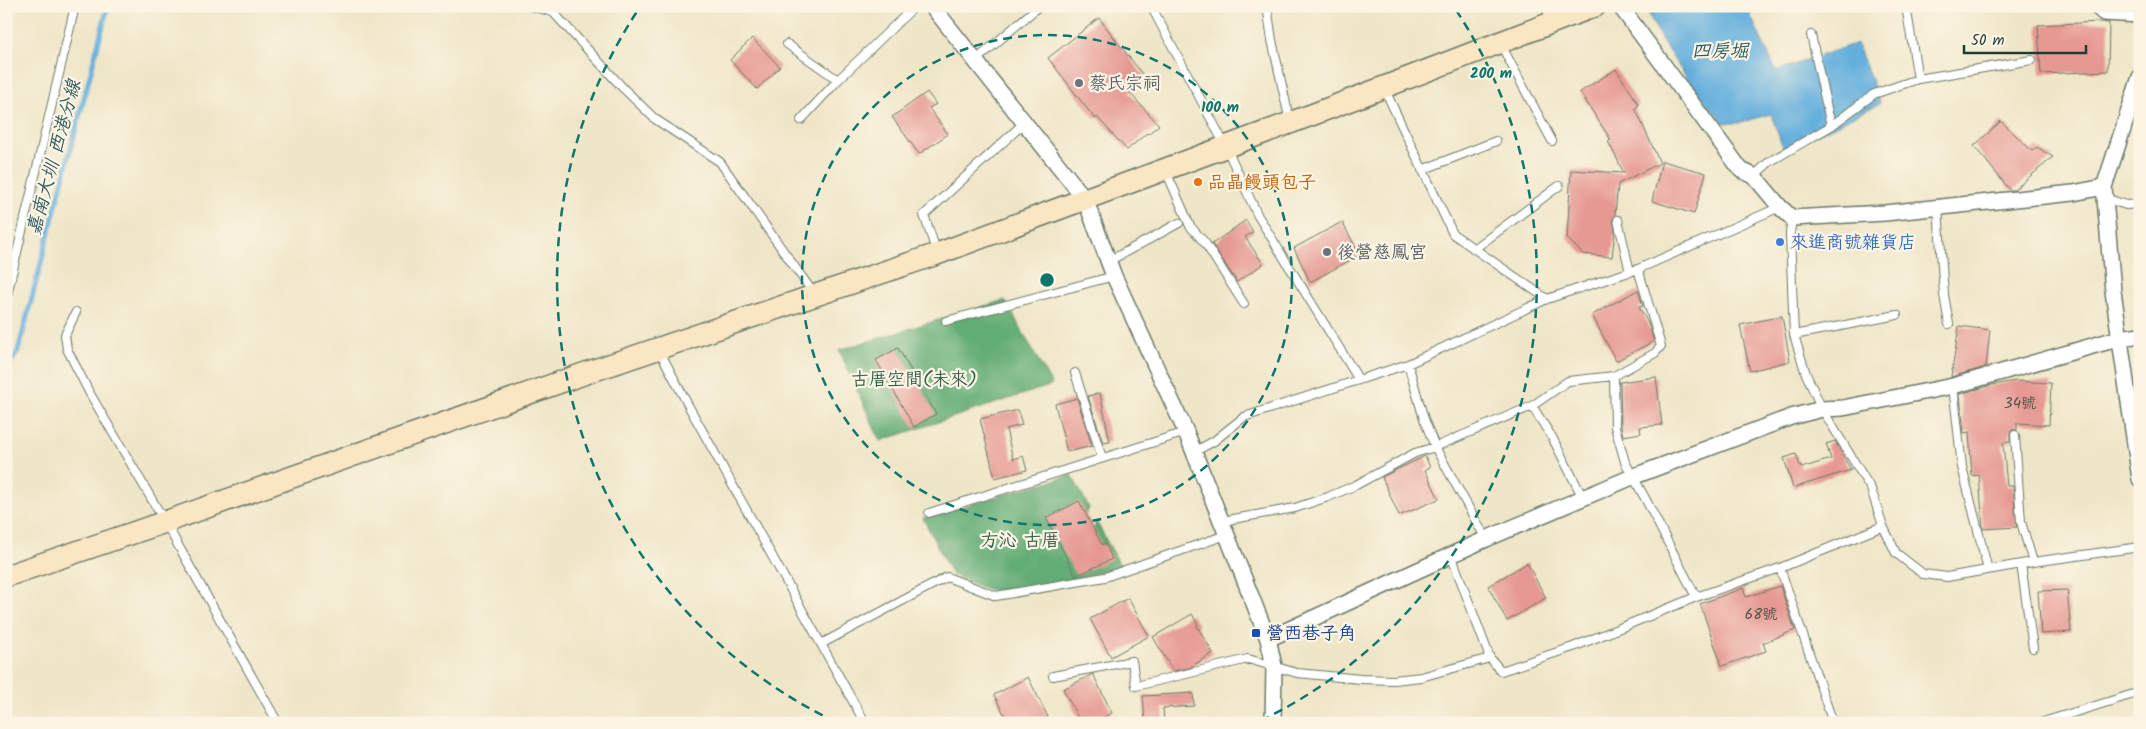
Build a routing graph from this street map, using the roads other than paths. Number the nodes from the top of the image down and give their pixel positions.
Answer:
1 (75, 6) edge
2 (530, 6) edge
3 (915, 6) edge
4 (932, 6) edge
5 (1039, 6) edge
6 (1151, 6) edge
7 (1267, 6) edge
8 (1595, 6) edge
9 (1620, 6) edge
10 (1906, 6) edge
11 (2096, 6) edge
12 (555, 9) edge
13 (1549, 14) edge
14 (2140, 15) edge
15 (1811, 35) dead end
16 (1500, 42) junction
17 (787, 44) dead end
18 (2032, 60) dead end
19 (975, 61) junction
20 (2140, 77) edge
21 (1918, 79) junction
22 (838, 80) junction
23 (1384, 88) junction
24 (800, 120) dead end
25 (1024, 123) junction
26 (1290, 123) junction
27 (1831, 126) junction
28 (1496, 141) dead end
29 (1552, 141) dead end
30 (1226, 147) junction
31 (1165, 169) junction
32 (1422, 170) junction
33 (1754, 176) junction
34 (1559, 186) dead end
35 (2104, 192) junction
36 (1085, 200) junction
37 (2140, 204) edge
38 (1780, 207) junction
39 (1938, 208) junction
40 (1792, 218) junction
41 (1618, 220) dead end
42 (1179, 223) dead end
43 (1474, 249) junction
44 (937, 254) junction
45 (1108, 262) junction
46 (1638, 269) junction
47 (1630, 272) junction
48 (1114, 276) junction
49 (815, 296) junction
50 (6, 299) edge
51 (1547, 299) junction
52 (1244, 304) dead end
53 (76, 312) dead end
54 (1897, 315) dead end
55 (946, 320) dead end
56 (1949, 324) dead end
57 (1794, 335) junction
58 (2140, 335) edge
59 (2120, 338) junction
60 (658, 348) junction
61 (1408, 364) junction
62 (1075, 373) dead end
63 (1614, 376) junction
64 (1359, 380) junction
65 (1953, 386) junction
66 (1532, 406) junction
67 (1822, 409) junction
68 (1186, 432) junction
69 (2015, 435) dead end
70 (1435, 447) junction
71 (1194, 452) junction
72 (1102, 458) junction
73 (2139, 473) edge
74 (1632, 477) junction
75 (1583, 498) junction
76 (930, 513) dead end
77 (165, 522) junction
78 (1883, 526) junction
79 (1224, 528) junction
80 (1486, 538) junction
81 (2140, 547) edge
82 (1451, 555) junction
83 (2033, 562) junction
84 (2021, 564) junction
85 (1780, 568) junction
86 (1988, 570) junction
87 (6, 576) edge
88 (1696, 597) junction
89 (1268, 639) junction
90 (821, 644) junction
91 (2034, 648) dead end
92 (1490, 658) junction
93 (1274, 666) junction
94 (1053, 676) dead end
95 (2140, 692) edge
96 (278, 723) edge
97 (866, 723) edge
98 (1273, 723) edge
99 (1833, 723) edge
100 (2040, 723) edge

1 - 50 lane
2 - 12 lane
3 - 22 lane
4 - 19 street
5 - 19 lane
6 - 30 lane
7 - 26 lane
8 - 13 street
9 - 33 street
10 - 21 lane
11 - 14 street
12 - 49 lane
13 - 16 street
15 - 27 lane
16 - 23 street
16 - 29 lane
17 - 22 lane
18 - 21 lane
19 - 25 street
20 - 35 street
21 - 27 lane
22 - 24 lane
23 - 26 street
23 - 32 lane
25 - 36 street
25 - 44 lane
26 - 30 street
27 - 33 lane
28 - 32 lane
30 - 31 street
30 - 64 lane
31 - 36 street
31 - 52 lane
32 - 43 lane
33 - 38 street
34 - 43 lane
35 - 37 lane
35 - 39 street
35 - 59 street
36 - 44 street
36 - 45 street
38 - 40 street
38 - 46 lane
39 - 40 street
39 - 56 lane
40 - 57 lane
41 - 47 lane
42 - 45 lane
43 - 51 lane
44 - 49 street
45 - 48 street
46 - 47 lane
46 - 63 lane
47 - 51 lane
48 - 55 lane
48 - 68 street
49 - 60 street
51 - 61 lane
53 - 77 lane
54 - 57 lane
57 - 67 lane
58 - 59 street
59 - 65 street
59 - 73 street
60 - 77 street
60 - 90 lane
61 - 64 lane
61 - 70 lane
62 - 72 lane
63 - 66 lane
63 - 74 lane
64 - 71 lane
65 - 67 street
65 - 86 lane
66 - 70 lane
66 - 75 lane
67 - 74 street
67 - 78 lane
68 - 71 street
68 - 72 lane
69 - 83 lane
70 - 79 lane
70 - 80 lane
71 - 79 street
72 - 76 lane
74 - 75 street
74 - 88 lane
75 - 80 street
77 - 87 street
77 - 96 lane
78 - 85 lane
78 - 86 lane
79 - 89 street
79 - 90 lane
80 - 82 street
81 - 83 lane
82 - 89 street
82 - 92 lane
83 - 84 lane
84 - 86 lane
84 - 91 lane
85 - 88 lane
85 - 99 lane
88 - 92 lane
89 - 93 street
90 - 97 lane
92 - 93 lane
93 - 94 lane
93 - 98 street
95 - 100 lane

